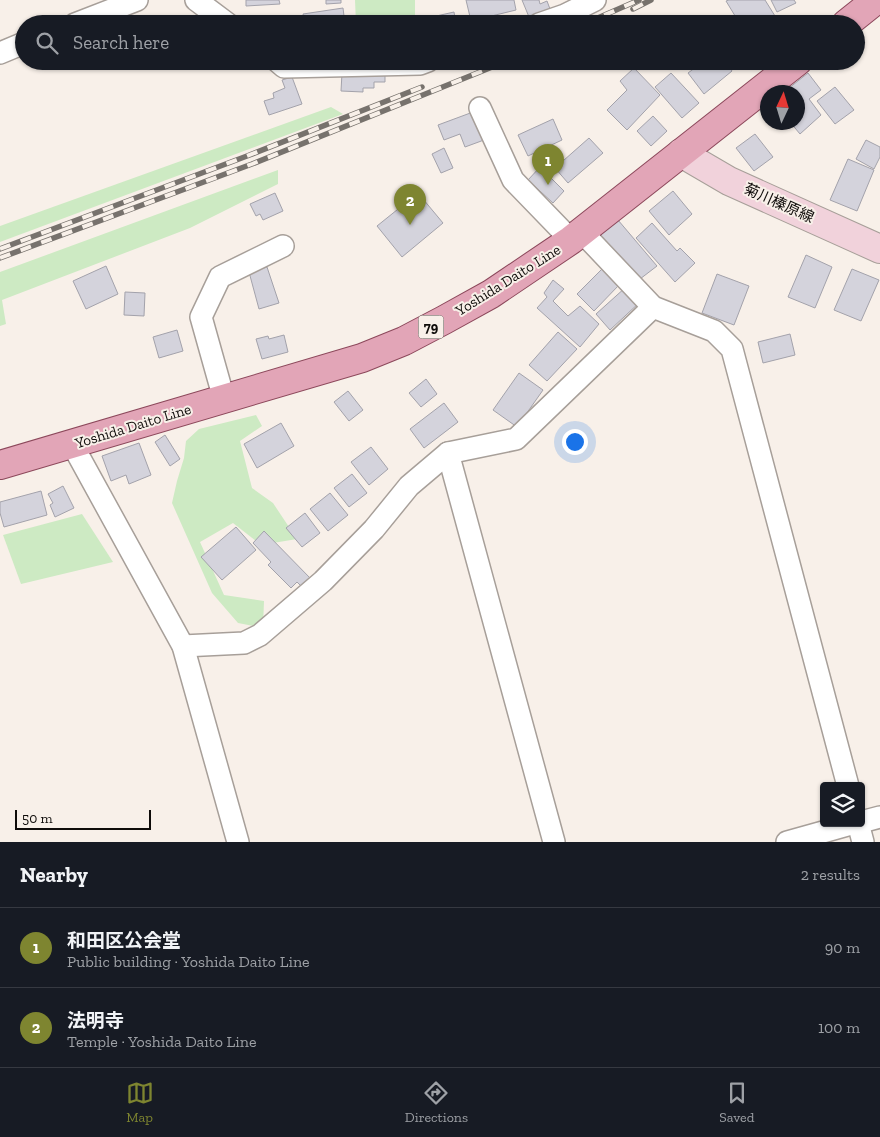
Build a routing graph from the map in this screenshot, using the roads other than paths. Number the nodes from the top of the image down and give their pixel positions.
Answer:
1 (137, 0) edge
2 (196, 0) edge
3 (595, 0) edge
4 (876, 0) edge
5 (98, 15) edge
6 (216, 15) edge
7 (565, 15) edge
8 (857, 15) edge
9 (15, 47) edge
10 (0, 53) edge
11 (787, 70) edge
12 (480, 108) dead end
13 (681, 153) junction
14 (577, 236) junction
15 (283, 246) dead end
16 (880, 249) edge
17 (653, 307) junction
18 (224, 399) junction
19 (72, 444) junction
20 (448, 453) junction
21 (0, 465) edge
22 (183, 646) junction
23 (847, 782) edge
24 (880, 817) edge
25 (865, 821) edge
26 (841, 827) edge
27 (857, 827) edge
28 (238, 842) edge
29 (554, 842) edge
30 (787, 842) edge
31 (863, 842) edge

1 - 5 street
2 - 6 street
3 - 7 street
4 - 8 main road
9 - 10 street
11 - 13 main road, Yoshida Daito Line / 79
12 - 14 street
13 - 14 main road, Yoshida Daito Line / 79
13 - 16 main road, 菊川榛原線
14 - 17 street
14 - 18 main road, Yoshida Daito Line / 79
15 - 18 street
17 - 20 street
17 - 23 street
18 - 19 main road, Yoshida Daito Line / 79
19 - 21 main road, Yoshida Daito Line / 79
19 - 22 street
20 - 22 street
20 - 29 street
22 - 28 street
24 - 25 street
26 - 30 street
27 - 31 street

